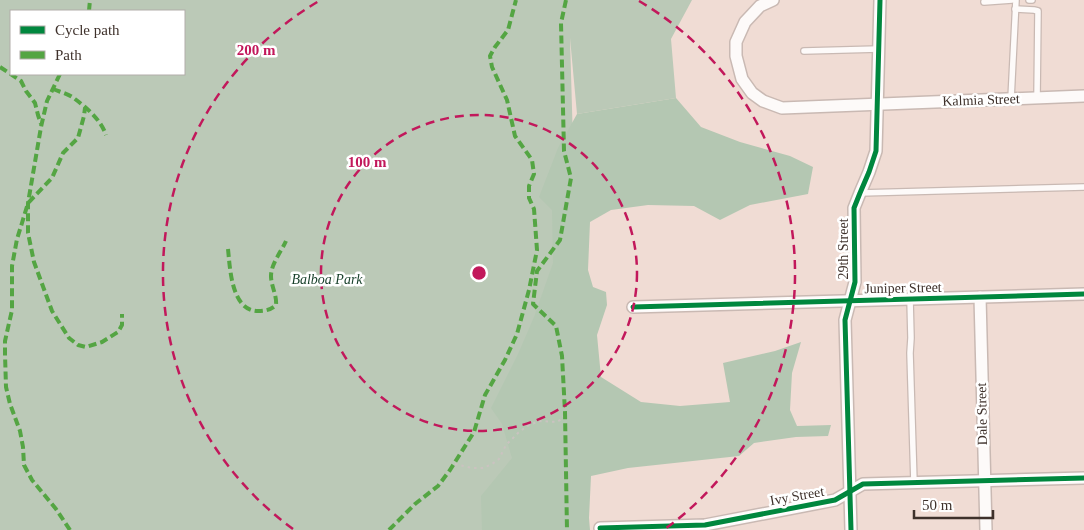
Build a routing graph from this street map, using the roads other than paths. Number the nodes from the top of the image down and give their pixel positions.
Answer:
1 (772, 0) edge
2 (880, 0) edge
3 (1012, 0) edge
4 (1016, 0) edge
5 (984, 2) dead end
6 (1015, 9) junction
7 (879, 49) junction
8 (804, 51) dead end
9 (1084, 96) edge
10 (1037, 98) junction
11 (1011, 99) junction
12 (877, 105) junction
13 (1084, 187) edge
14 (860, 193) junction
15 (1084, 294) edge
16 (980, 297) junction
17 (910, 299) junction
18 (850, 301) junction
19 (633, 307) dead end
20 (1084, 478) edge
21 (984, 480) junction
22 (914, 483) junction
23 (849, 491) junction
24 (600, 528) dead end
25 (850, 530) edge
26 (986, 530) edge

1 - 12 street, Kalmia Street
2 - 7 street, 29th Street
3 - 5 lane
4 - 6 lane
6 - 10 lane
6 - 11 lane
7 - 8 lane
7 - 12 street, 29th Street
9 - 10 street, Kalmia Street
10 - 11 street, Kalmia Street
11 - 12 street, Kalmia Street
12 - 14 street, 29th Street
13 - 14 lane
14 - 18 street, 29th Street
15 - 16 street, Juniper Street
16 - 17 street, Juniper Street
16 - 21 street, Dale Street
17 - 18 street, Juniper Street
17 - 22 lane
18 - 19 street, Juniper Street
18 - 23 street, 29th Street
20 - 21 street, Ivy Street
21 - 22 street, Ivy Street
21 - 26 street, Dale Street
22 - 23 street, Ivy Street
23 - 24 street, Ivy Street
23 - 25 street, 29th Street

